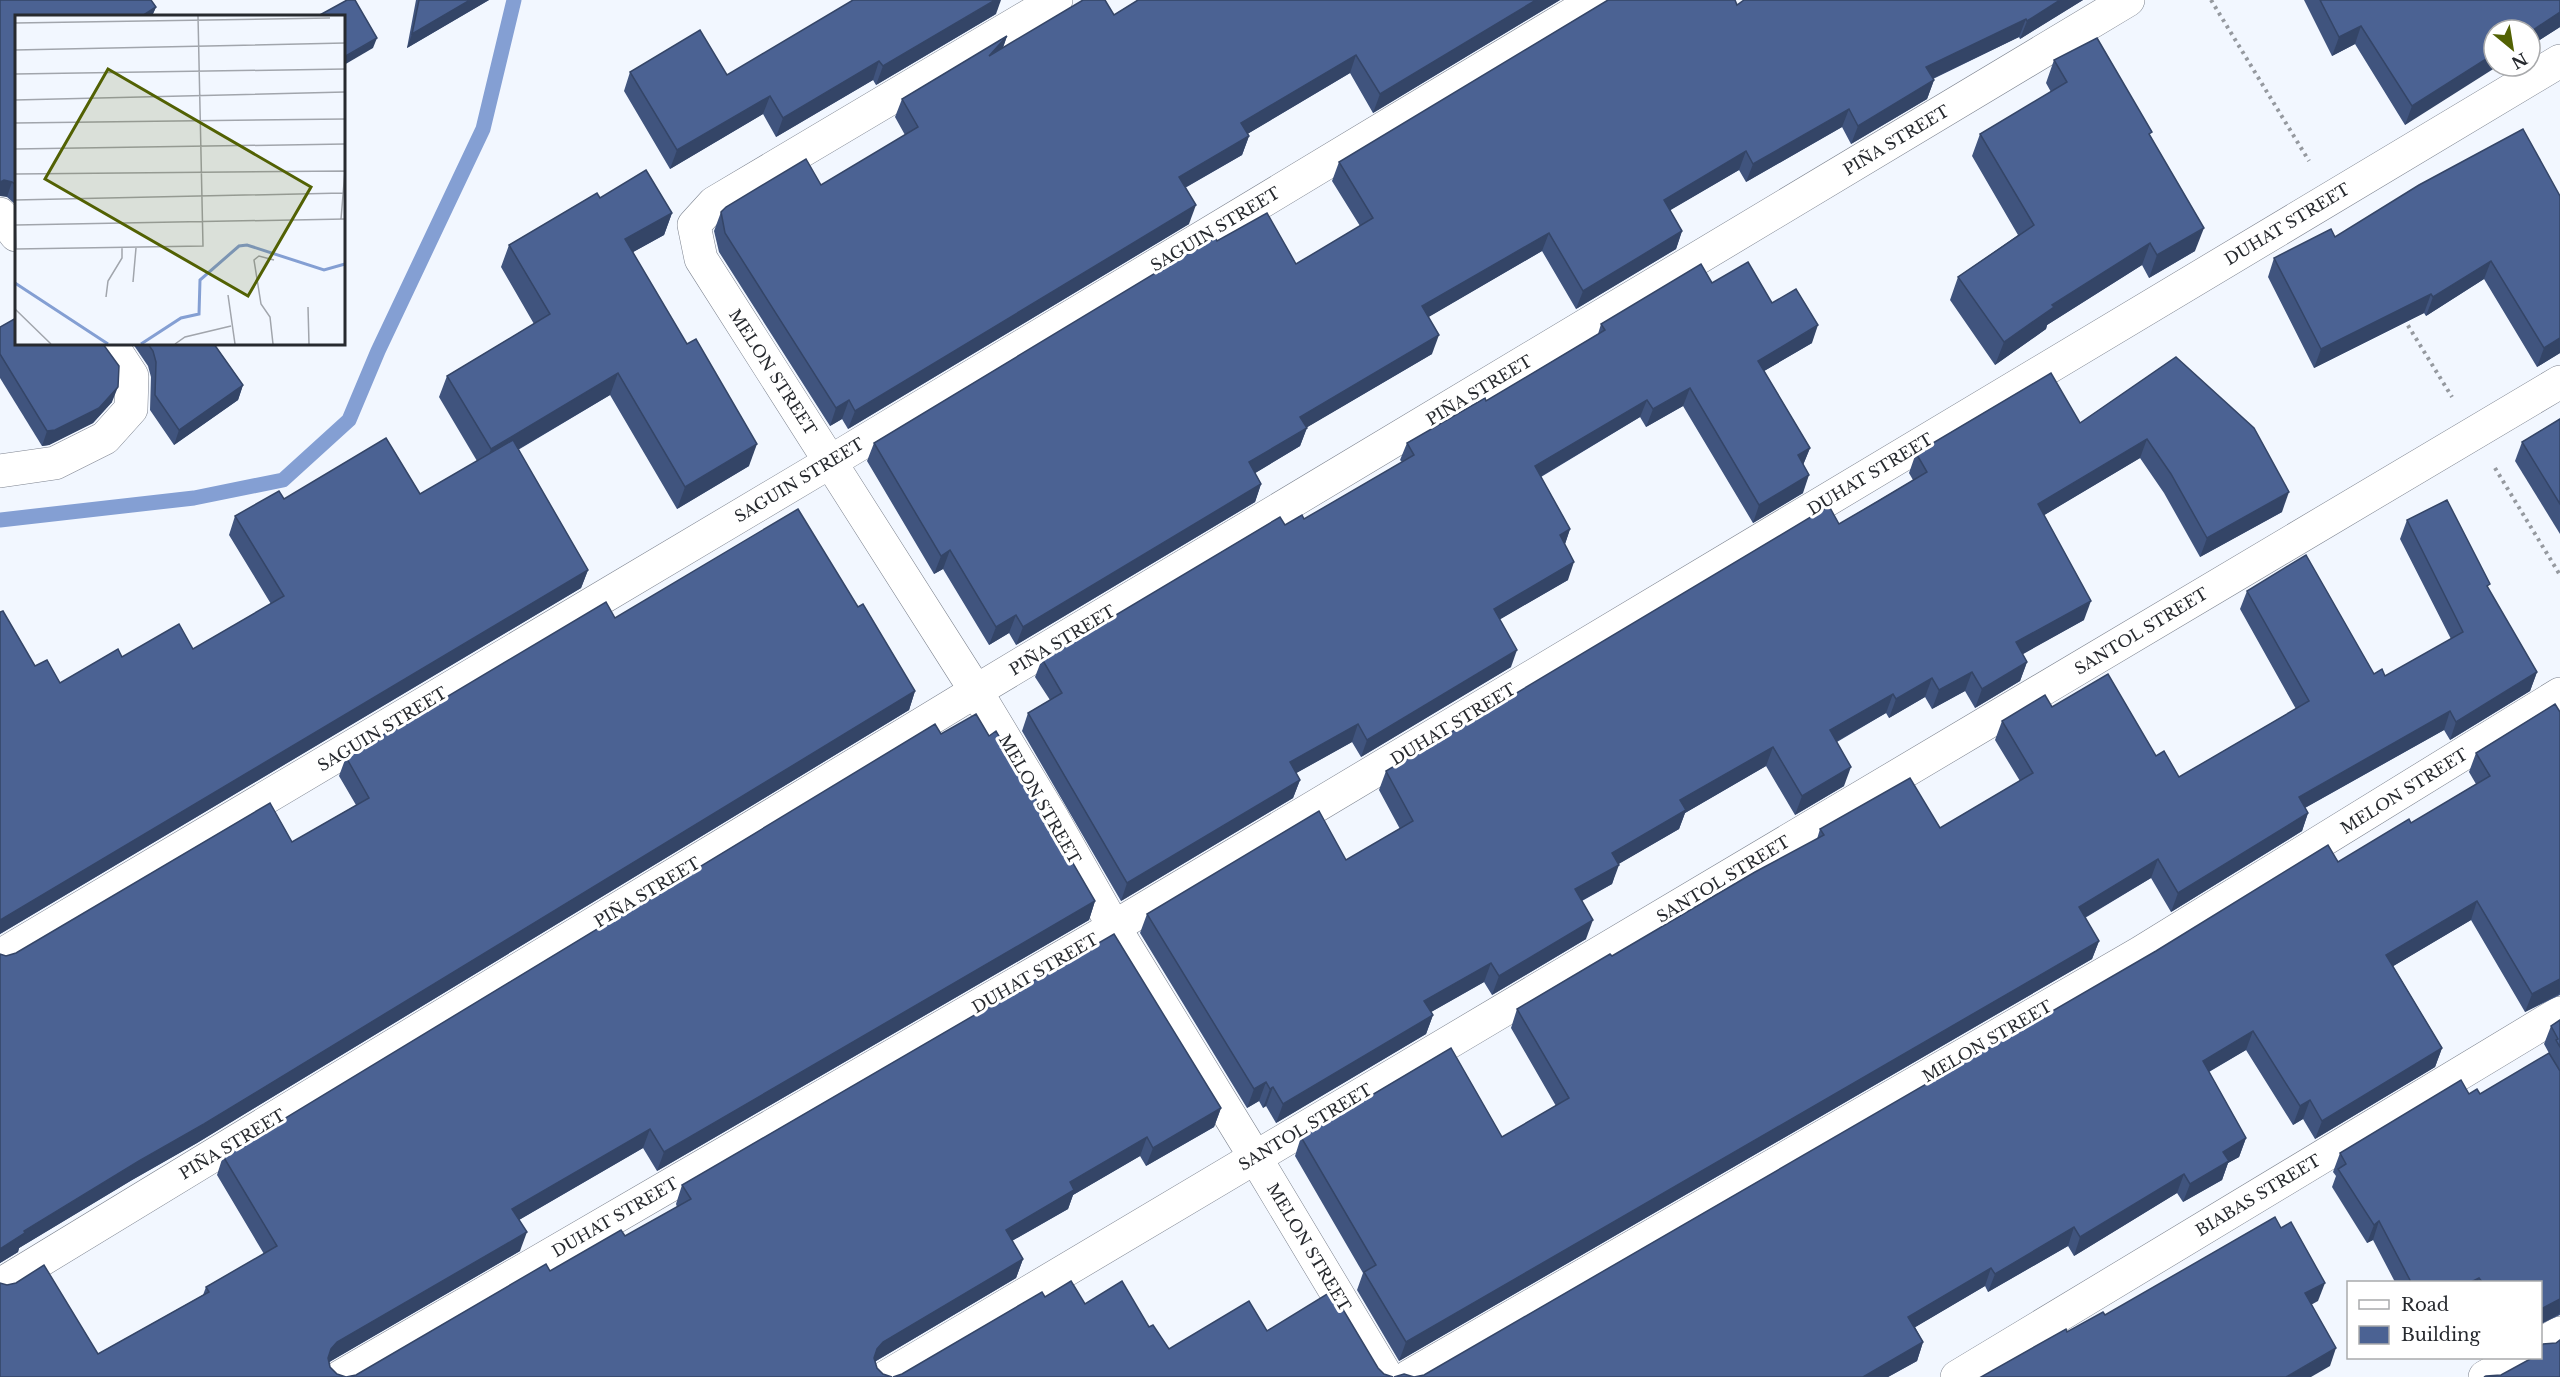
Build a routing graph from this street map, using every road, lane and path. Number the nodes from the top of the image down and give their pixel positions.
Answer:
1 (1056, 0) edge
2 (1596, 0) edge
3 (2128, 0) edge
4 (2211, 0) edge
5 (2560, 61) edge
6 (2331, 198) junction
7 (0, 214) edge
8 (15, 234) edge
9 (2402, 316) edge
10 (112, 345) edge
11 (2560, 382) edge
12 (2474, 434) junction
13 (830, 462) junction
14 (0, 471) edge
15 (2560, 575) edge
16 (976, 691) junction
17 (2560, 694) edge
18 (1114, 927) junction
19 (0, 956) edge
20 (2560, 1013) edge
21 (1255, 1157) junction
22 (0, 1285) edge
23 (2560, 1334) edge
24 (2542, 1344) edge
25 (2517, 1359) edge
26 (340, 1377) edge
27 (886, 1377) edge
28 (1387, 1377) edge
29 (1408, 1377) edge
30 (1957, 1377) edge
31 (2485, 1377) edge

1 - 13 street, MELON STREET
2 - 13 street, SAGUIN STREET
3 - 16 street, PIÑA STREET
4 - 6 path
5 - 6 street, DUHAT STREET
6 - 18 street, DUHAT STREET
7 - 8 street
9 - 12 path
10 - 14 street
11 - 12 street, SANTOL STREET
12 - 15 path
12 - 21 street, SANTOL STREET
13 - 16 street, MELON STREET
13 - 19 street, SAGUIN STREET
16 - 18 street, MELON STREET
16 - 22 street, PIÑA STREET
17 - 29 street, MELON STREET
18 - 21 street, MELON STREET
18 - 26 street, DUHAT STREET
20 - 30 street, BIABAS STREET
21 - 27 street, SANTOL STREET
21 - 28 street, MELON STREET
23 - 24 street
25 - 31 street

